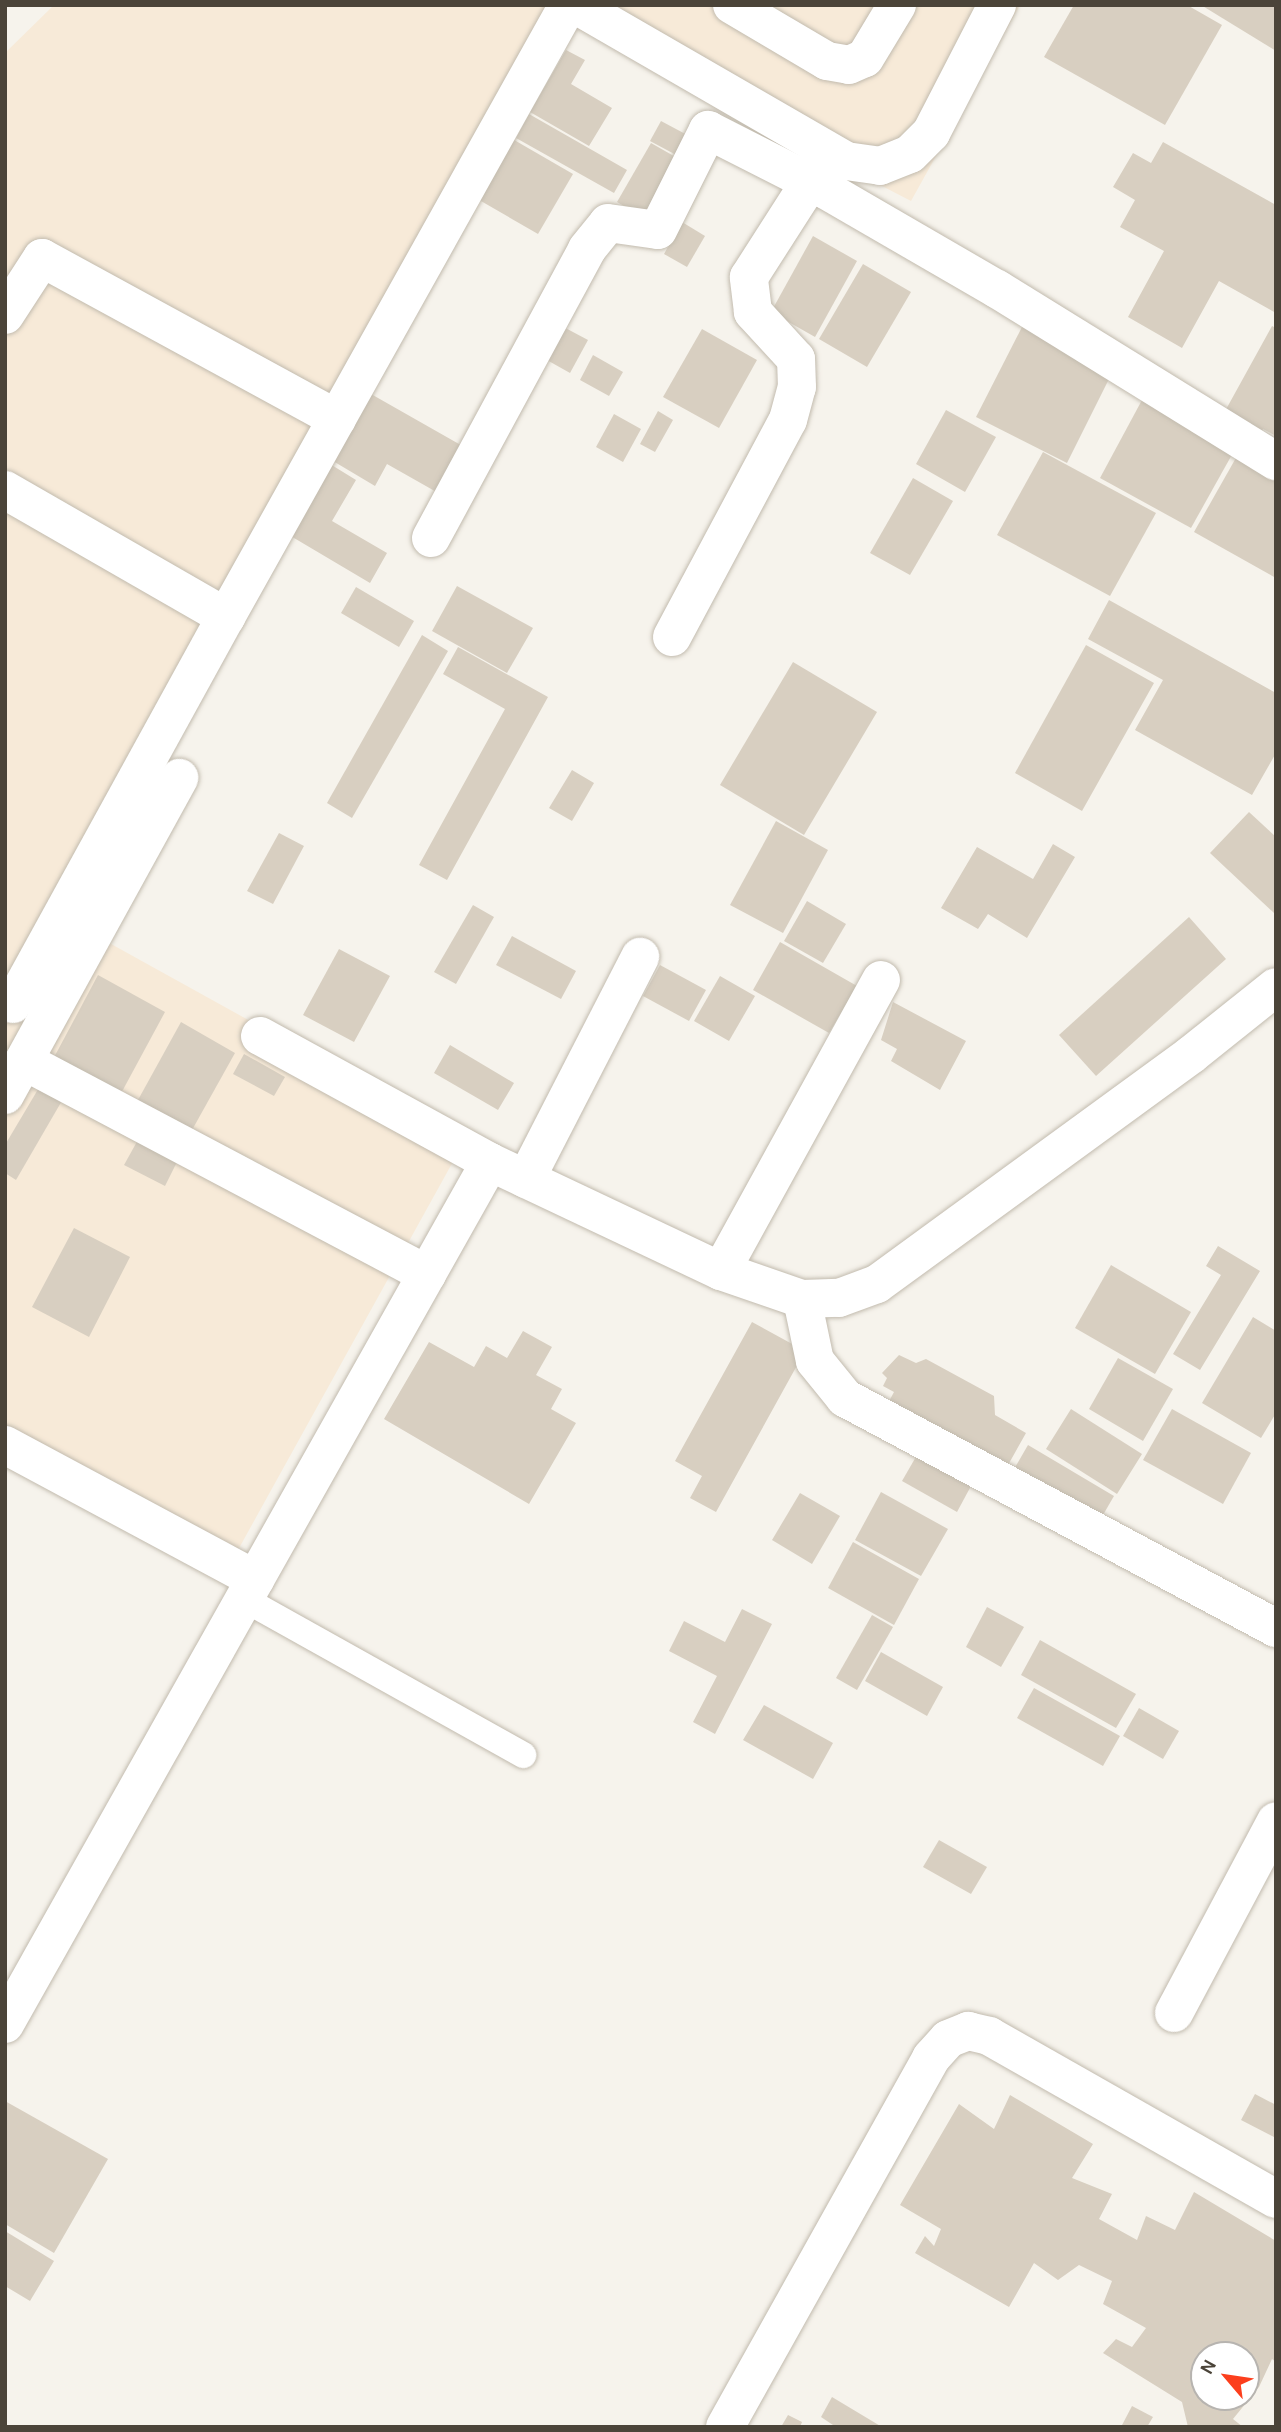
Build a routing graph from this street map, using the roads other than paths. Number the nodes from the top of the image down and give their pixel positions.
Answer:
1 (568, 5) edge
2 (576, 5) edge
3 (732, 5) edge
4 (897, 5) edge
5 (998, 5) edge
6 (809, 183) junction
7 (5, 315) edge
8 (337, 419) junction
9 (1276, 461) edge
10 (5, 490) edge
11 (431, 538) dead end
12 (226, 617) junction
13 (672, 637) dead end
14 (179, 778) dead end
15 (640, 957) dead end
16 (881, 980) dead end
17 (1276, 987) edge
18 (13, 1004) dead end
19 (260, 1036) dead end
20 (24, 1061) junction
21 (5, 1095) edge
22 (490, 1161) junction
23 (526, 1178) junction
24 (721, 1271) junction
25 (427, 1273) junction
26 (802, 1299) junction
27 (5, 1445) edge
28 (249, 1589) junction
29 (1276, 1628) edge
30 (523, 1755) dead end
31 (1276, 1821) edge
32 (1174, 2013) dead end
33 (5, 2024) edge
34 (1276, 2199) edge
35 (725, 2427) edge

1 - 8 street
2 - 5 street
3 - 4 street
6 - 9 street
6 - 11 street
6 - 13 street
7 - 8 street
8 - 12 street
10 - 12 street
12 - 18 street
14 - 20 street
15 - 23 street
16 - 24 street
17 - 26 street
19 - 22 street
20 - 21 street
20 - 25 street
22 - 23 street
22 - 25 street
23 - 24 street
24 - 26 street
25 - 28 street
26 - 29 street
27 - 28 street
28 - 30 lane
28 - 33 street
31 - 32 street
34 - 35 street

